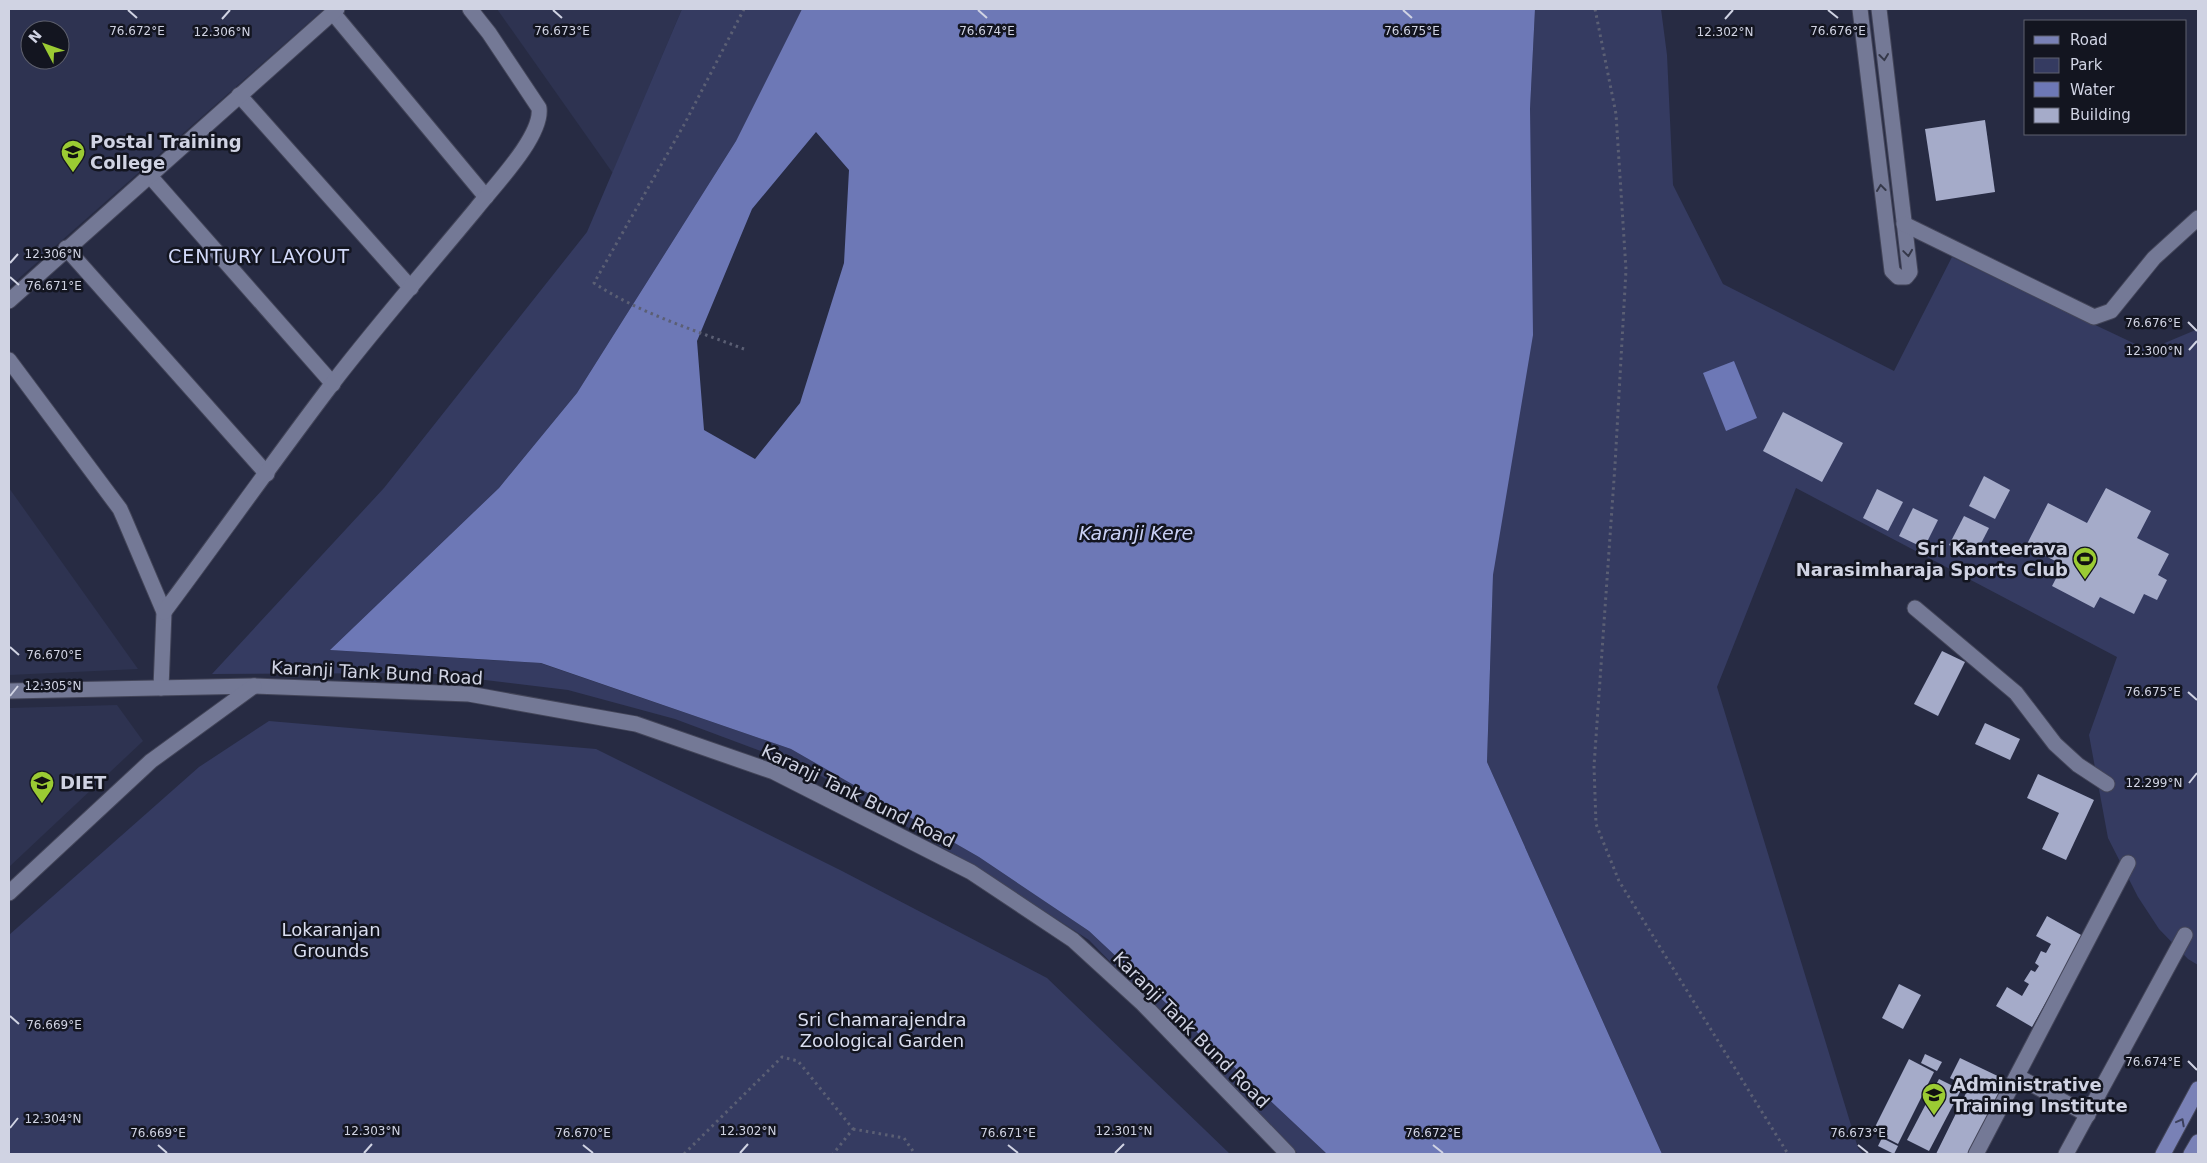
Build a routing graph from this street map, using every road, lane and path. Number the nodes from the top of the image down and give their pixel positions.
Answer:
1 (470, 9) edge
2 (744, 9) edge
3 (1595, 9) edge
4 (1860, 9) edge
5 (1879, 9) edge
6 (335, 11) edge
7 (240, 95) junction
8 (149, 175) junction
9 (486, 197) junction
10 (2198, 218) edge
11 (1904, 224) junction
12 (66, 248) junction
13 (411, 288) junction
14 (9, 301) edge
15 (744, 349) dead end
16 (9, 360) edge
17 (333, 384) junction
18 (267, 474) junction
19 (1915, 608) dead end
20 (164, 612) junction
21 (254, 686) junction
22 (161, 688) junction
23 (9, 692) edge
24 (2107, 784) dead end
25 (2128, 863) dead end
26 (9, 892) edge
27 (2185, 936) dead end
28 (2017, 1076) junction
29 (2198, 1089) edge
30 (2088, 1115) junction
31 (853, 1129) junction
32 (2198, 1142) edge
33 (684, 1154) edge
34 (833, 1154) edge
35 (915, 1154) edge
36 (1288, 1154) edge
37 (1788, 1154) edge
38 (1976, 1154) edge
39 (2066, 1154) edge
40 (2163, 1154) edge
41 (2191, 1154) edge

1 - 9 street
2 - 15 path
3 - 37 path
11 -> 4 street
5 -> 11 street
6 - 7 street
6 - 9 street
7 - 8 street
7 - 13 street
8 - 12 street
8 - 17 street
9 - 13 street
10 - 11 street
12 - 14 street
12 - 18 street
13 - 17 street
16 - 20 street
17 - 18 street
18 - 20 street
19 - 24 street
20 - 22 street
21 - 22 street, Karanji Tank Bund Road
21 - 26 street
21 - 36 street, Karanji Tank Bund Road
22 - 23 street, Karanji Tank Bund Road
25 - 28 street
27 - 30 street
28 - 30 street
28 - 38 street
40 -> 29 main road
30 - 39 street
31 - 33 path
31 - 34 path
31 - 35 path
32 - 41 main road

